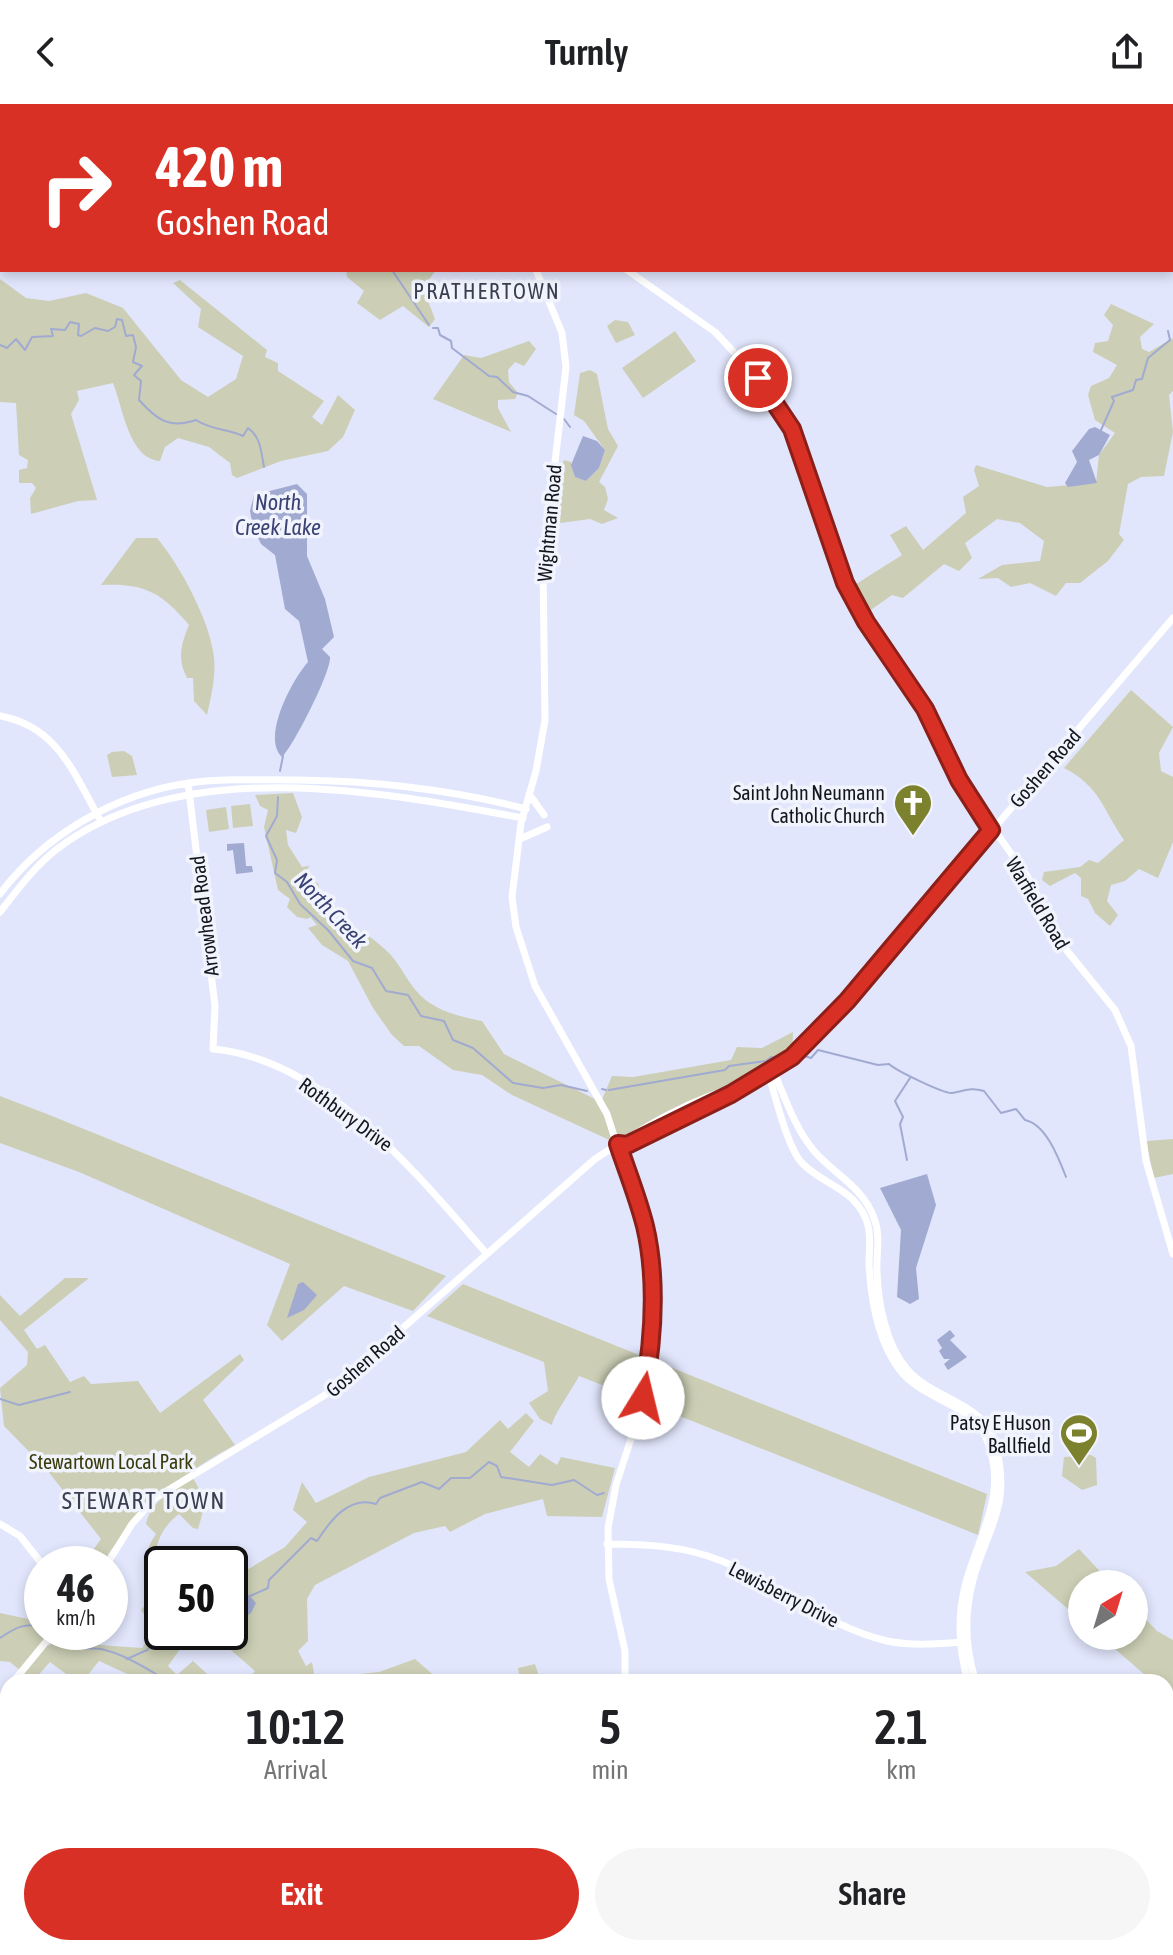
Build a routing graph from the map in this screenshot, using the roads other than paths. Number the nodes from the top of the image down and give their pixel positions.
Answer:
1 (537, 272) edge
2 (630, 272) edge
3 (1173, 618) edge
4 (0, 716) edge
5 (188, 783) junction
6 (189, 793) junction
7 (531, 795) junction
8 (507, 804) junction
9 (526, 809) junction
10 (97, 814) junction
11 (504, 814) junction
12 (544, 815) dead end
13 (523, 818) junction
14 (102, 822) junction
15 (547, 827) dead end
16 (991, 830) junction
17 (520, 836) junction
18 (0, 894) edge
19 (0, 912) edge
20 (213, 1049) joint
21 (788, 1060) junction
22 (770, 1071) junction
23 (749, 1083) junction
24 (778, 1091) junction
25 (618, 1144) junction
26 (487, 1254) junction
27 (1173, 1254) edge
28 (0, 1524) edge
29 (607, 1544) junction
30 (28, 1546) edge
31 (118, 1546) edge
32 (963, 1642) junction
33 (39, 1650) edge
34 (20, 1674) edge
35 (625, 1674) edge
36 (967, 1674) edge
37 (973, 1674) edge

1 - 7 street, Wightman Road
2 - 16 street, Warfield Road
3 - 16 street, Goshen Road
4 - 10 street
5 - 6 street, Arrowhead Road
5 - 8 street
5 - 10 street
6 - 11 street
6 - 14 street
6 - 20 street, Arrowhead Road
7 - 8 street
7 - 9 street, Wightman Road
7 - 12 street
7 - 17 street, Wightman Road
8 - 9 street
9 - 13 street, Wightman Road
10 - 14 street
10 - 18 street
11 - 13 street
11 - 17 street
13 - 17 street, Wightman Road
14 - 19 street
15 - 17 street
16 - 21 street, Goshen Road
16 - 27 street, Warfield Road
17 - 25 street, Wightman Road
20 - 26 street, Rothbury Drive
21 - 22 street, Goshen Road
21 - 24 street
22 - 23 street, Goshen Road
22 - 24 street
23 - 24 street
23 - 25 street, Goshen Road
24 - 32 street
24 - 32 street
25 - 26 street, Goshen Road
25 - 29 street, Wightman Road
26 - 31 street, Goshen Road
28 - 30 street
29 - 32 street, Lewisberry Drive
29 - 35 street, Wightman Road
32 - 36 street
32 - 37 street
33 - 34 street

